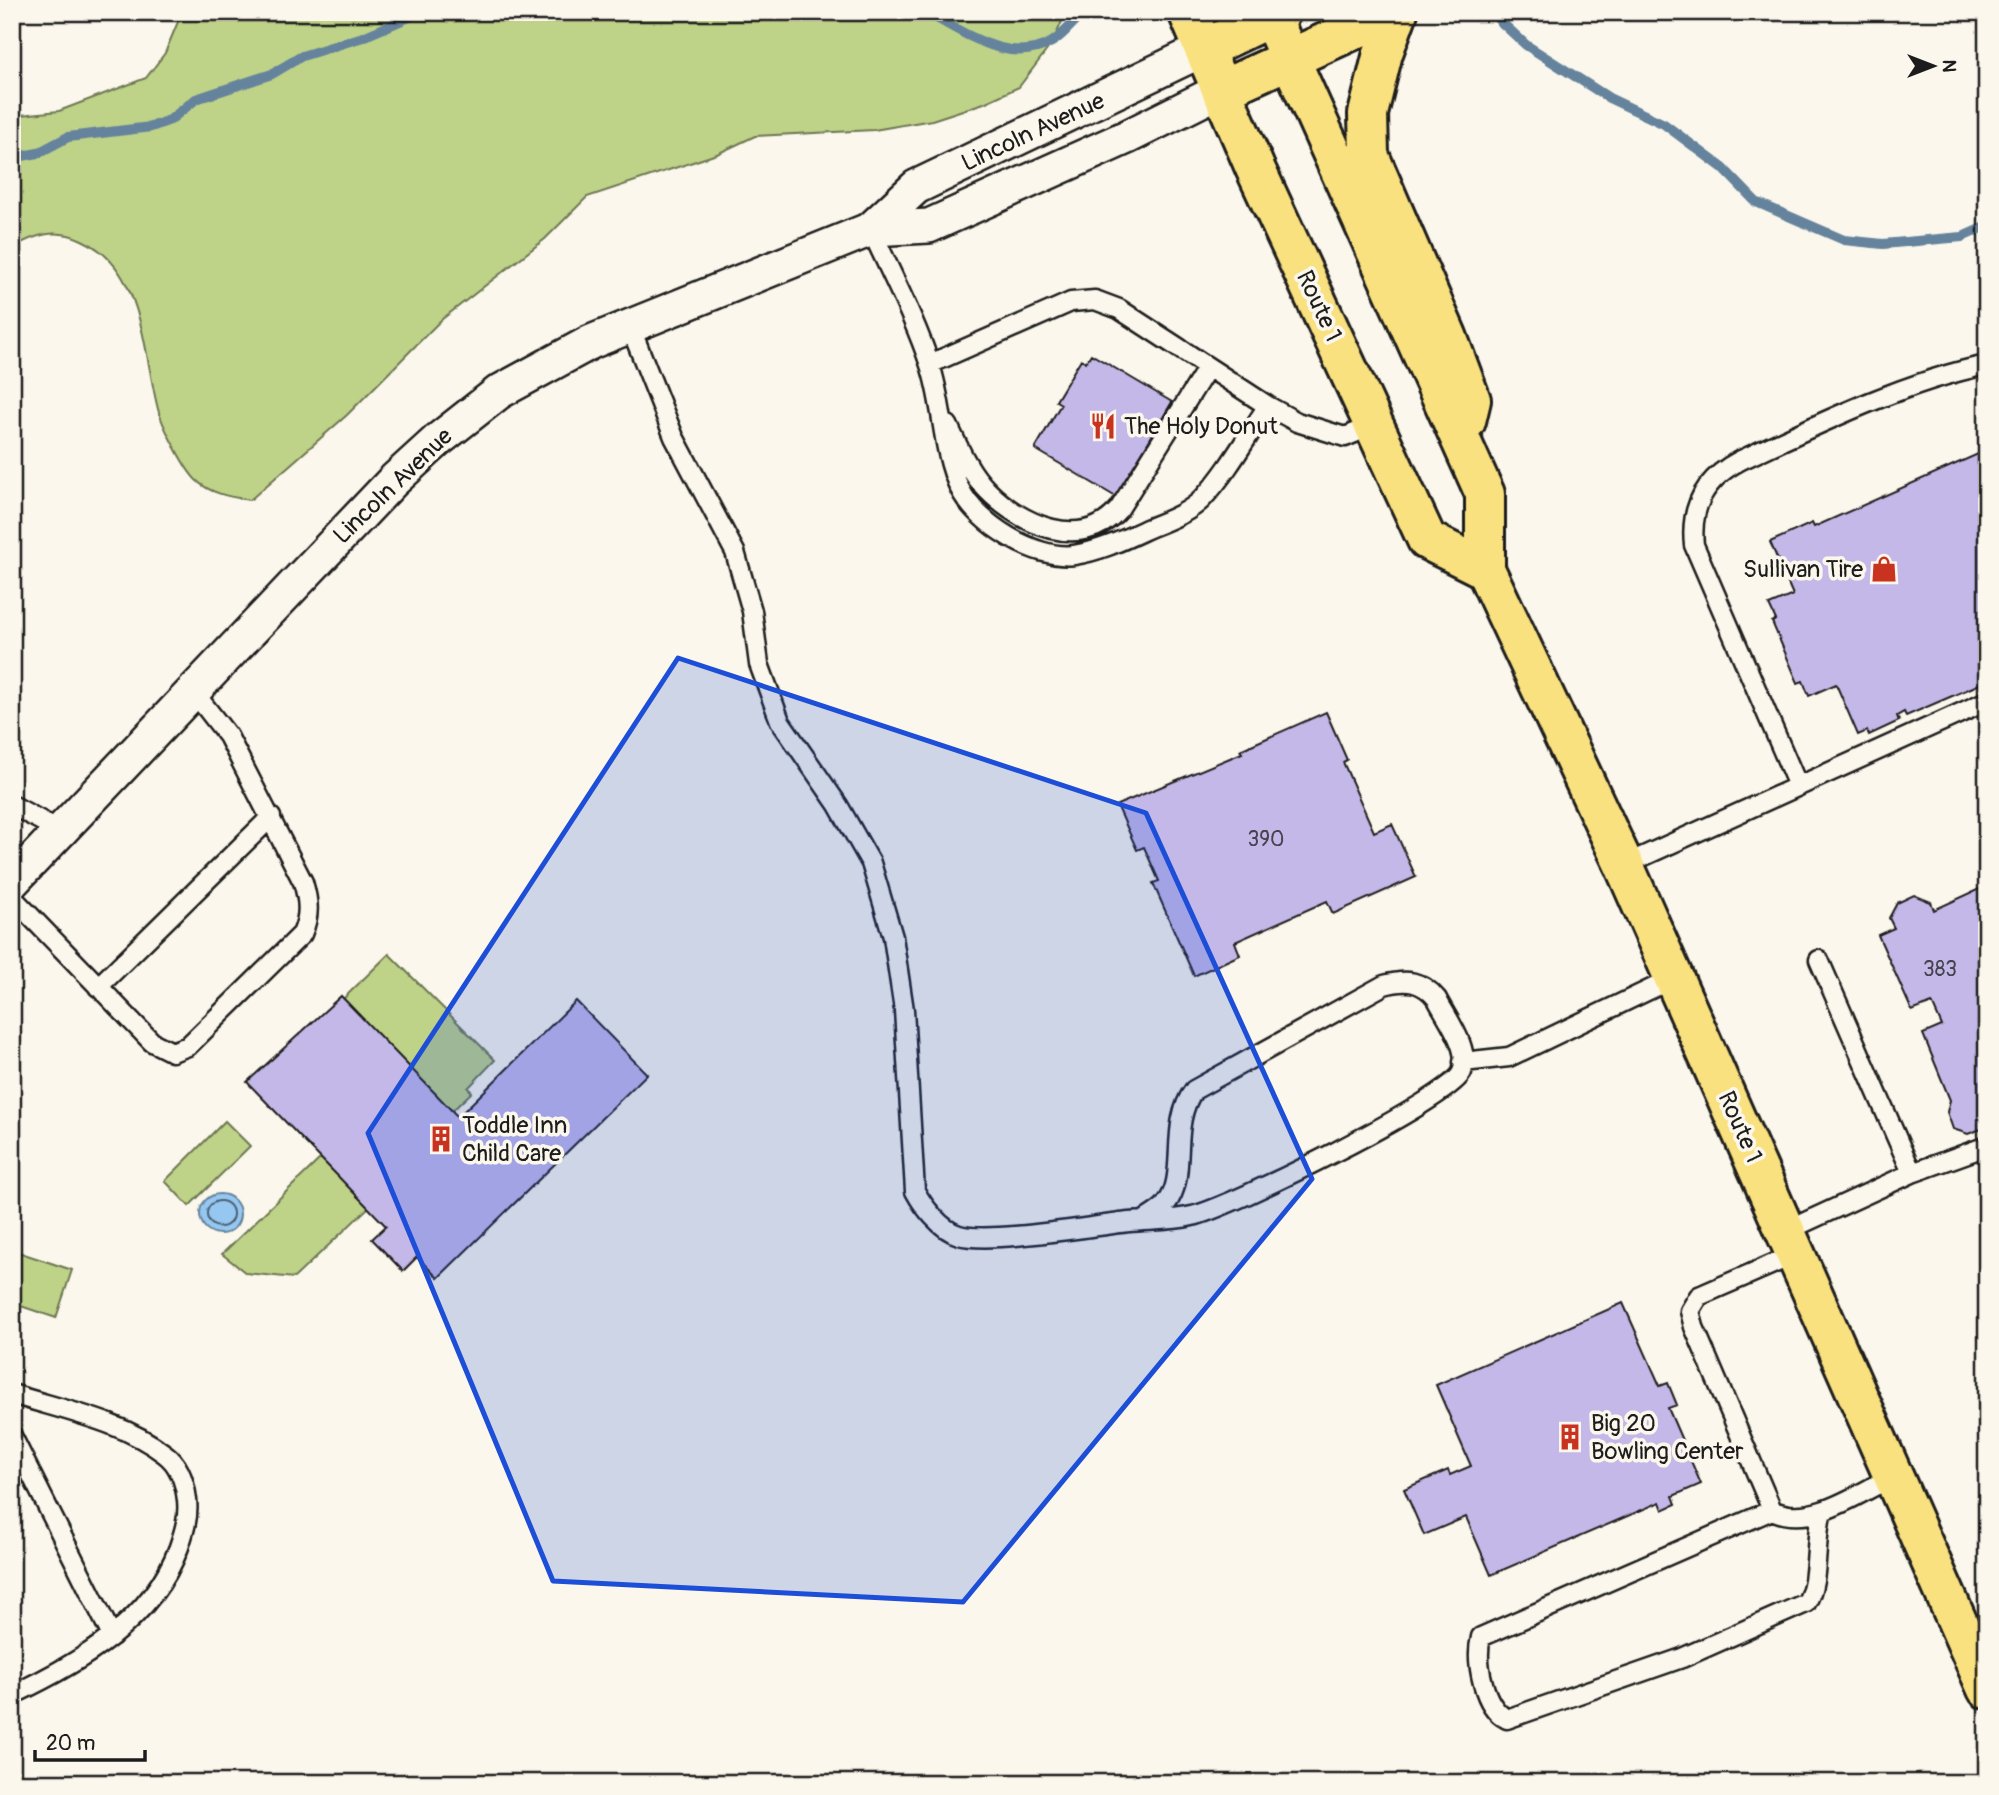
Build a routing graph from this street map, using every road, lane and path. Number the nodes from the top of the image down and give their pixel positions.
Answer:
1 (1188, 12) edge
2 (1395, 12) edge
3 (1274, 14) edge
4 (1204, 49) junction
5 (1289, 60) junction
6 (1221, 90) junction
7 (871, 229) junction
8 (630, 326) junction
9 (930, 363) junction
10 (1987, 365) edge
11 (1208, 367) junction
12 (938, 403) junction
13 (1268, 406) junction
14 (1374, 425) junction
15 (1461, 440) junction
16 (1485, 569) junction
17 (193, 691) junction
18 (1987, 701) edge
19 (1798, 786) junction
20 (12, 805) edge
21 (271, 817) junction
22 (60, 831) junction
23 (1624, 865) junction
24 (12, 882) edge
25 (12, 898) edge
26 (1819, 960) dead end
27 (1674, 978) junction
28 (98, 987) junction
29 (1463, 1062) junction
30 (1987, 1146) edge
31 (1912, 1173) junction
32 (1145, 1220) junction
33 (1791, 1243) junction
34 (12, 1394) edge
35 (12, 1436) edge
36 (1894, 1476) junction
37 (1772, 1510) junction
38 (1822, 1511) junction
39 (112, 1636) junction
40 (1987, 1689) edge
41 (12, 1695) edge

1 - 4 main road, Route 1
2 - 5 main road
2 - 15 main road
3 - 4 main road
3 - 5 main road, Route 1
4 - 6 main road, Route 1
4 - 7 street, Lincoln Avenue
5 - 6 main road
5 - 15 main road, Route 1
6 - 7 street, Lincoln Avenue
6 - 14 main road, Route 1
7 - 8 street, Lincoln Avenue
7 - 9 lane
8 - 17 street, Lincoln Avenue
8 - 32 lane
9 - 11 lane
9 - 12 lane
10 - 19 lane
11 - 12 lane
11 - 13 lane
12 - 13 lane
13 - 14 lane
14 - 16 main road, Route 1
15 - 16 main road, Route 1
16 - 23 main road, Route 1
17 - 21 lane
17 - 22 street, Lincoln Avenue
18 - 19 lane
19 - 23 lane
20 - 22 lane
21 - 28 lane
21 - 28 lane
22 - 24 street, Lincoln Avenue
23 - 27 main road, Route 1
25 - 28 lane
26 - 31 lane
27 - 29 lane
27 - 33 main road, Route 1
29 - 32 lane
29 - 32 lane
30 - 31 lane
31 - 33 lane
33 - 36 main road, Route 1
33 - 37 lane
34 - 39 lane
35 - 39 lane
36 - 38 lane
36 - 40 main road, Route 1
37 - 38 lane
37 - 38 lane
39 - 41 lane

